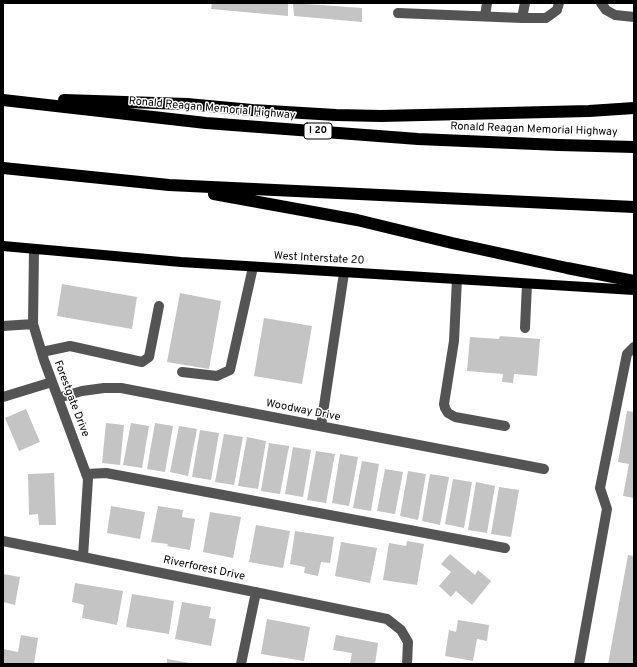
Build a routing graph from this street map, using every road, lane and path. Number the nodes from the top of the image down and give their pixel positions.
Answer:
1 (487, 3) edge
2 (525, 3) edge
3 (559, 3) edge
4 (601, 3) edge
5 (398, 13) dead end
6 (484, 16) junction
7 (634, 17) edge
8 (522, 18) junction
9 (3, 99) edge
10 (634, 108) edge
11 (634, 147) edge
12 (3, 168) edge
13 (169, 185) junction
14 (634, 207) edge
15 (3, 246) edge
16 (34, 249) junction
17 (253, 267) junction
18 (344, 272) junction
19 (457, 280) junction
20 (634, 281) edge
21 (527, 284) junction
22 (634, 290) edge
23 (159, 306) dead end
24 (33, 324) junction
25 (3, 326) edge
26 (525, 328) dead end
27 (634, 347) edge
28 (42, 352) junction
29 (182, 372) dead end
30 (52, 382) junction
31 (3, 396) edge
32 (58, 398) junction
33 (321, 426) junction
34 (506, 426) dead end
35 (544, 469) dead end
36 (86, 474) junction
37 (3, 541) edge
38 (506, 548) dead end
39 (83, 556) junction
40 (256, 592) junction
41 (241, 664) edge
42 (407, 664) edge
43 (579, 664) edge

1 - 6 street
2 - 8 street
3 - 8 street
4 - 7 street
5 - 6 street
6 - 8 street
9 - 10 highway
9 - 11 highway, Ronald Reagan Memorial Highway / I 20
12 - 13 highway
13 - 14 highway
13 - 20 highway
15 - 16 main road, West Interstate 20
16 - 17 main road, West Interstate 20
16 - 24 street, Forestgate Drive
17 - 18 main road, West Interstate 20
17 - 29 street
18 - 19 main road, West Interstate 20
18 - 33 street
19 - 21 main road, West Interstate 20
19 - 34 street
21 - 22 main road, West Interstate 20
21 - 26 street
23 - 28 street
24 - 25 street
24 - 28 street, Forestgate Drive
27 - 43 street
28 - 30 street, Forestgate Drive
30 - 31 street
30 - 32 street, Forestgate Drive
32 - 33 street, Woodway Drive
32 - 36 street, Forestgate Drive
33 - 35 street, Woodway Drive
36 - 38 street
36 - 39 street, Forestgate Drive
37 - 39 street, Riverforest Drive
39 - 40 street, Riverforest Drive
40 - 41 street
40 - 42 street, Riverforest Drive

